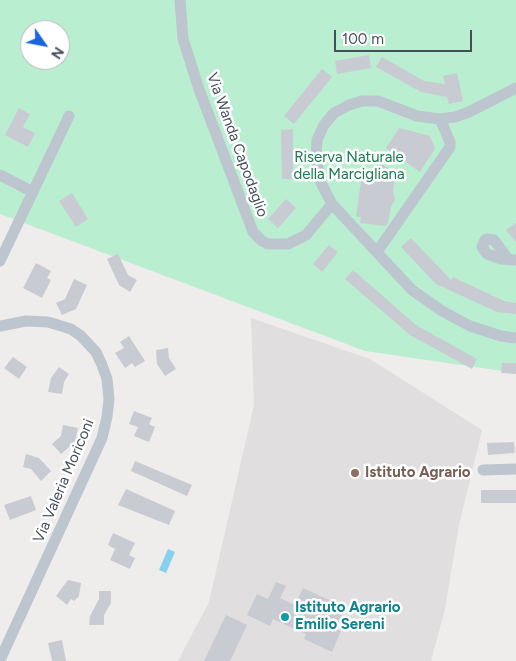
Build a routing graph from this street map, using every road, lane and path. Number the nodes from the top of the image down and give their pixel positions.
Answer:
1 (180, 0) edge
2 (516, 88) edge
3 (69, 116) dead end
4 (440, 119) junction
5 (0, 175) edge
6 (33, 192) junction
7 (332, 204) junction
8 (378, 252) junction
9 (0, 261) edge
10 (0, 326) edge
11 (516, 338) edge
12 (516, 469) edge
13 (483, 470) dead end
14 (0, 660) edge

1 - 7 street, Via Wanda Capodaglio
2 - 4 street
3 - 6 street
4 - 7 street
4 - 8 street
5 - 6 street
6 - 9 street
7 - 8 street
8 - 11 street
10 - 14 street, Via Valeria Moriconi
12 - 13 street

